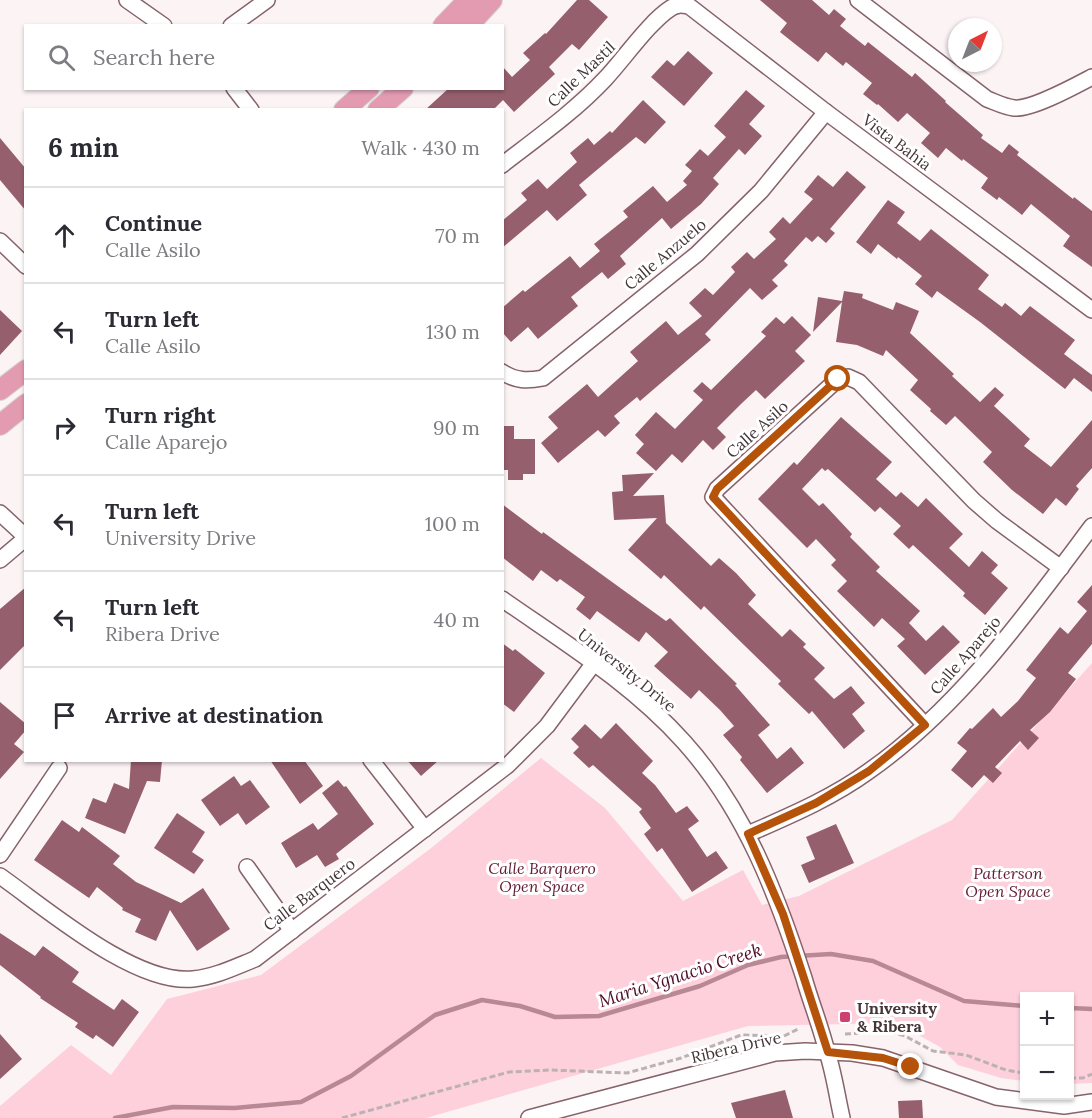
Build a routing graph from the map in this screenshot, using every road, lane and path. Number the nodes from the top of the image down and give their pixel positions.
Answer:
1 (127, 0) edge
2 (267, 0) edge
3 (468, 0) edge
4 (492, 0) edge
5 (858, 0) edge
6 (680, 5) joint
7 (161, 24) edge
8 (234, 24) edge
9 (445, 24) edge
10 (470, 24) edge
11 (1092, 77) edge
12 (236, 90) edge
13 (367, 90) edge
14 (401, 90) edge
15 (249, 108) edge
16 (346, 108) edge
17 (380, 108) edge
18 (826, 112) junction
19 (504, 163) edge
20 (0, 241) edge
21 (24, 265) edge
22 (1092, 310) edge
23 (24, 372) edge
24 (504, 373) edge
25 (0, 390) edge
26 (24, 406) edge
27 (0, 425) edge
28 (0, 513) edge
29 (1092, 526) edge
30 (24, 536) edge
31 (24, 540) edge
32 (0, 560) edge
33 (1061, 568) junction
34 (504, 600) edge
35 (594, 663) junction
36 (925, 725) junction
37 (373, 762) edge
38 (59, 768) dead end
39 (425, 829) junction
40 (748, 834) junction
41 (0, 855) edge
42 (247, 867) dead end
43 (0, 876) edge
44 (292, 931) junction
45 (798, 1029) dead end
46 (845, 1034) dead end
47 (828, 1052) junction
48 (1020, 1072) edge
49 (1092, 1074) edge
50 (1074, 1078) edge
51 (1092, 1102) edge
52 (342, 1118) edge
53 (529, 1118) edge
54 (842, 1118) edge

1 - 7 street
2 - 8 street
3 - 9 main road
4 - 10 main road
5 - 11 street
6 - 18 street, Vista Bahia
6 - 19 street, Calle Mastil
12 - 15 street
13 - 16 main road
14 - 17 main road
18 - 22 street, Vista Bahia
18 - 24 street, Calle Anzuelo
20 - 21 street
23 - 25 main road
26 - 27 main road
28 - 30 street
29 - 33 street, Calle Aparejo
31 - 32 street
33 - 36 street, Calle Aparejo
33 - 36 street, Calle Asilo
34 - 35 street, University Drive
35 - 39 street, Calle Barquero
35 - 40 street, University Drive
36 - 40 street, Calle Aparejo
37 - 39 street
38 - 41 street
39 - 44 street, Calle Barquero
40 - 47 street, University Drive
42 - 44 street
43 - 44 street, Calle Barquero
45 - 52 path
46 - 48 path
47 - 51 street, Ribera Drive
47 - 53 street, Ribera Drive
47 - 54 street, University Drive
49 - 50 path

